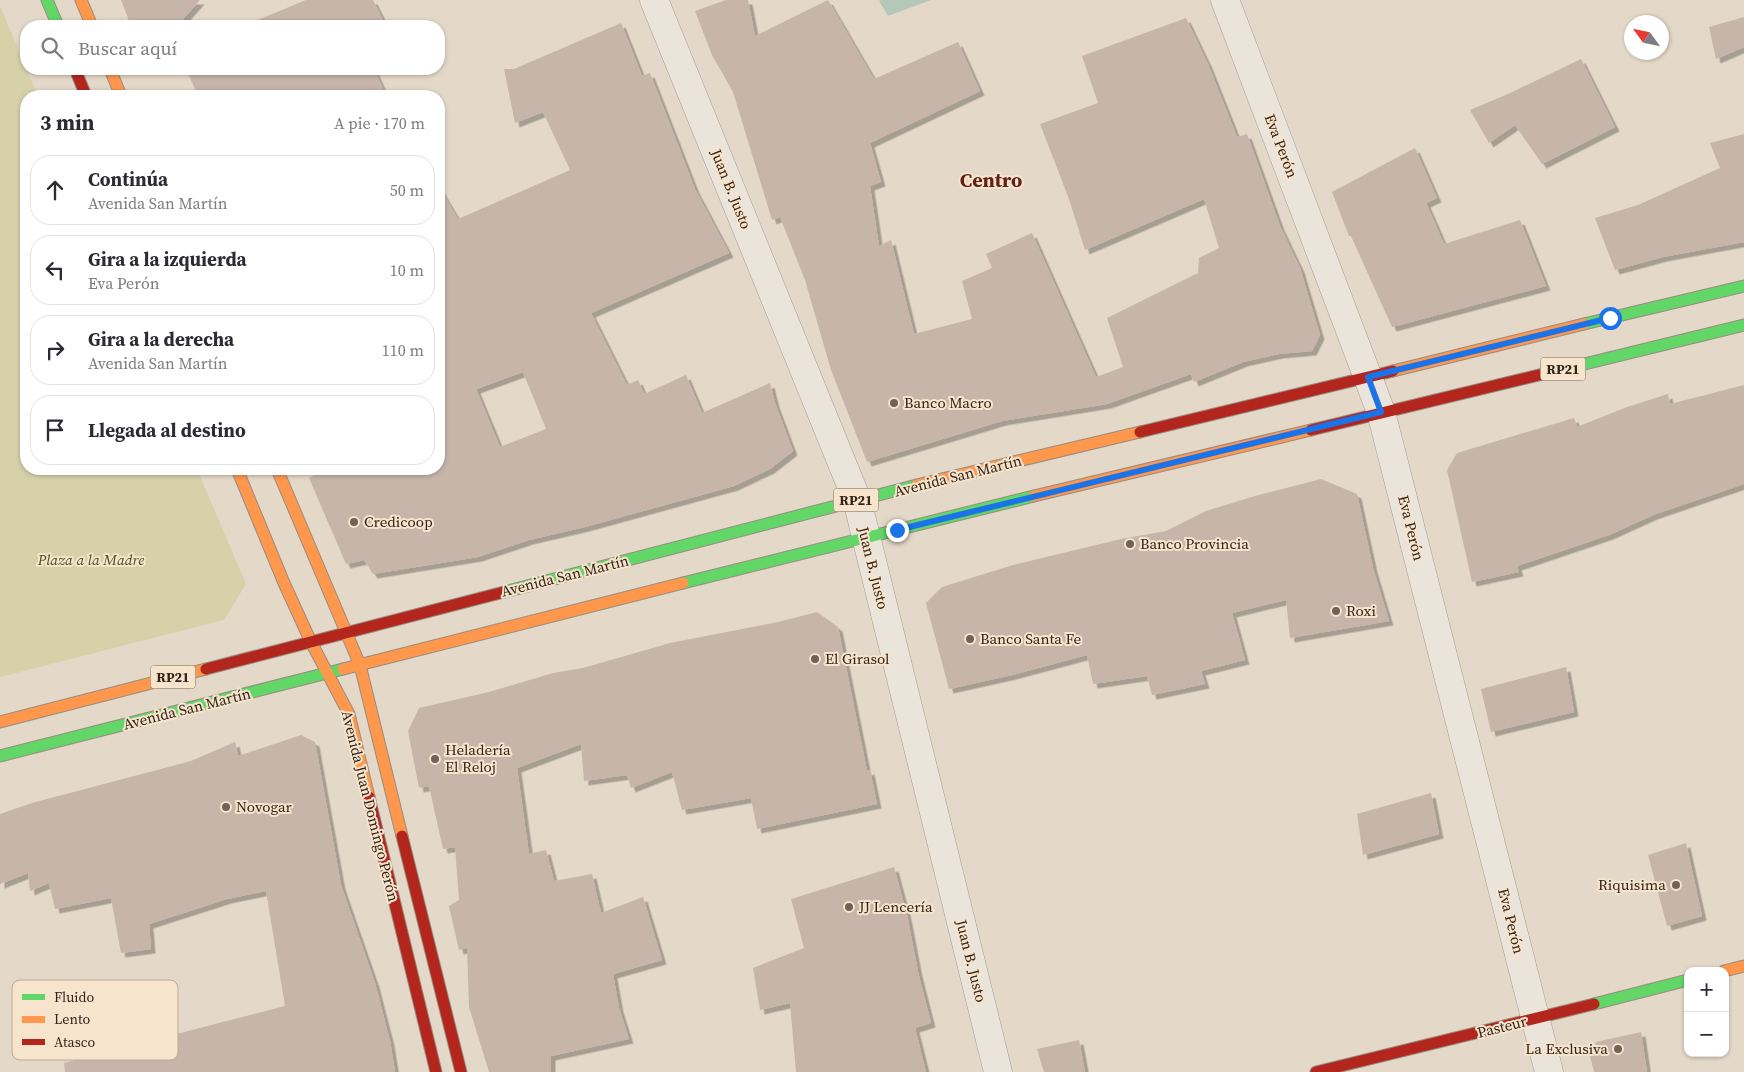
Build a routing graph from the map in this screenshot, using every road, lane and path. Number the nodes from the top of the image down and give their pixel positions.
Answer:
1 (47, 0) edge
2 (81, 0) edge
3 (654, 0) edge
4 (1225, 0) edge
5 (55, 20) edge
6 (89, 20) edge
7 (77, 75) edge
8 (112, 75) edge
9 (84, 90) edge
10 (119, 90) edge
11 (1744, 286) edge
12 (1744, 325) edge
13 (1368, 377) junction
14 (1381, 412) junction
15 (240, 475) edge
16 (280, 475) edge
17 (857, 500) junction
18 (866, 537) junction
19 (346, 633) junction
20 (311, 642) junction
21 (360, 664) junction
22 (327, 673) junction
23 (0, 722) edge
24 (0, 756) edge
25 (1744, 966) edge
26 (1729, 970) edge
27 (1684, 981) edge
28 (1536, 1019) junction
29 (436, 1072) edge
30 (461, 1072) edge
31 (998, 1072) edge
32 (1316, 1072) edge
33 (1549, 1072) edge

1 - 5 main road
2 - 6 main road
3 - 17 street, Juan B. Justo
4 - 13 street, Eva Perón
7 - 9 main road
8 - 10 main road
11 - 13 main road, Avenida San Martín / RP21
12 - 14 main road, Avenida San Martín / RP21
13 - 14 street, Eva Perón
13 - 17 main road, Avenida San Martín / RP21
14 - 18 main road, Avenida San Martín / RP21
14 - 28 street, Eva Perón
15 - 20 main road, Avenida Juan Domingo Perón
16 - 19 main road, Avenida Juan Domingo Perón
17 - 18 street, Juan B. Justo
17 - 19 main road, Avenida San Martín / RP21
18 - 21 main road, Avenida San Martín / RP21
18 - 31 street, Juan B. Justo
19 - 20 main road, Avenida San Martín / RP21
19 - 21 main road, Avenida Juan Domingo Perón
20 - 22 main road, Avenida Juan Domingo Perón
20 - 23 main road, Avenida San Martín / RP21
21 - 22 main road, Avenida San Martín / RP21
21 - 30 main road, Avenida Juan Domingo Perón
22 - 24 main road, Avenida San Martín / RP21
22 - 29 main road, Avenida Juan Domingo Perón
25 - 26 main road
27 - 28 main road, Pasteur
28 - 32 main road, Pasteur
28 - 33 street, Eva Perón

